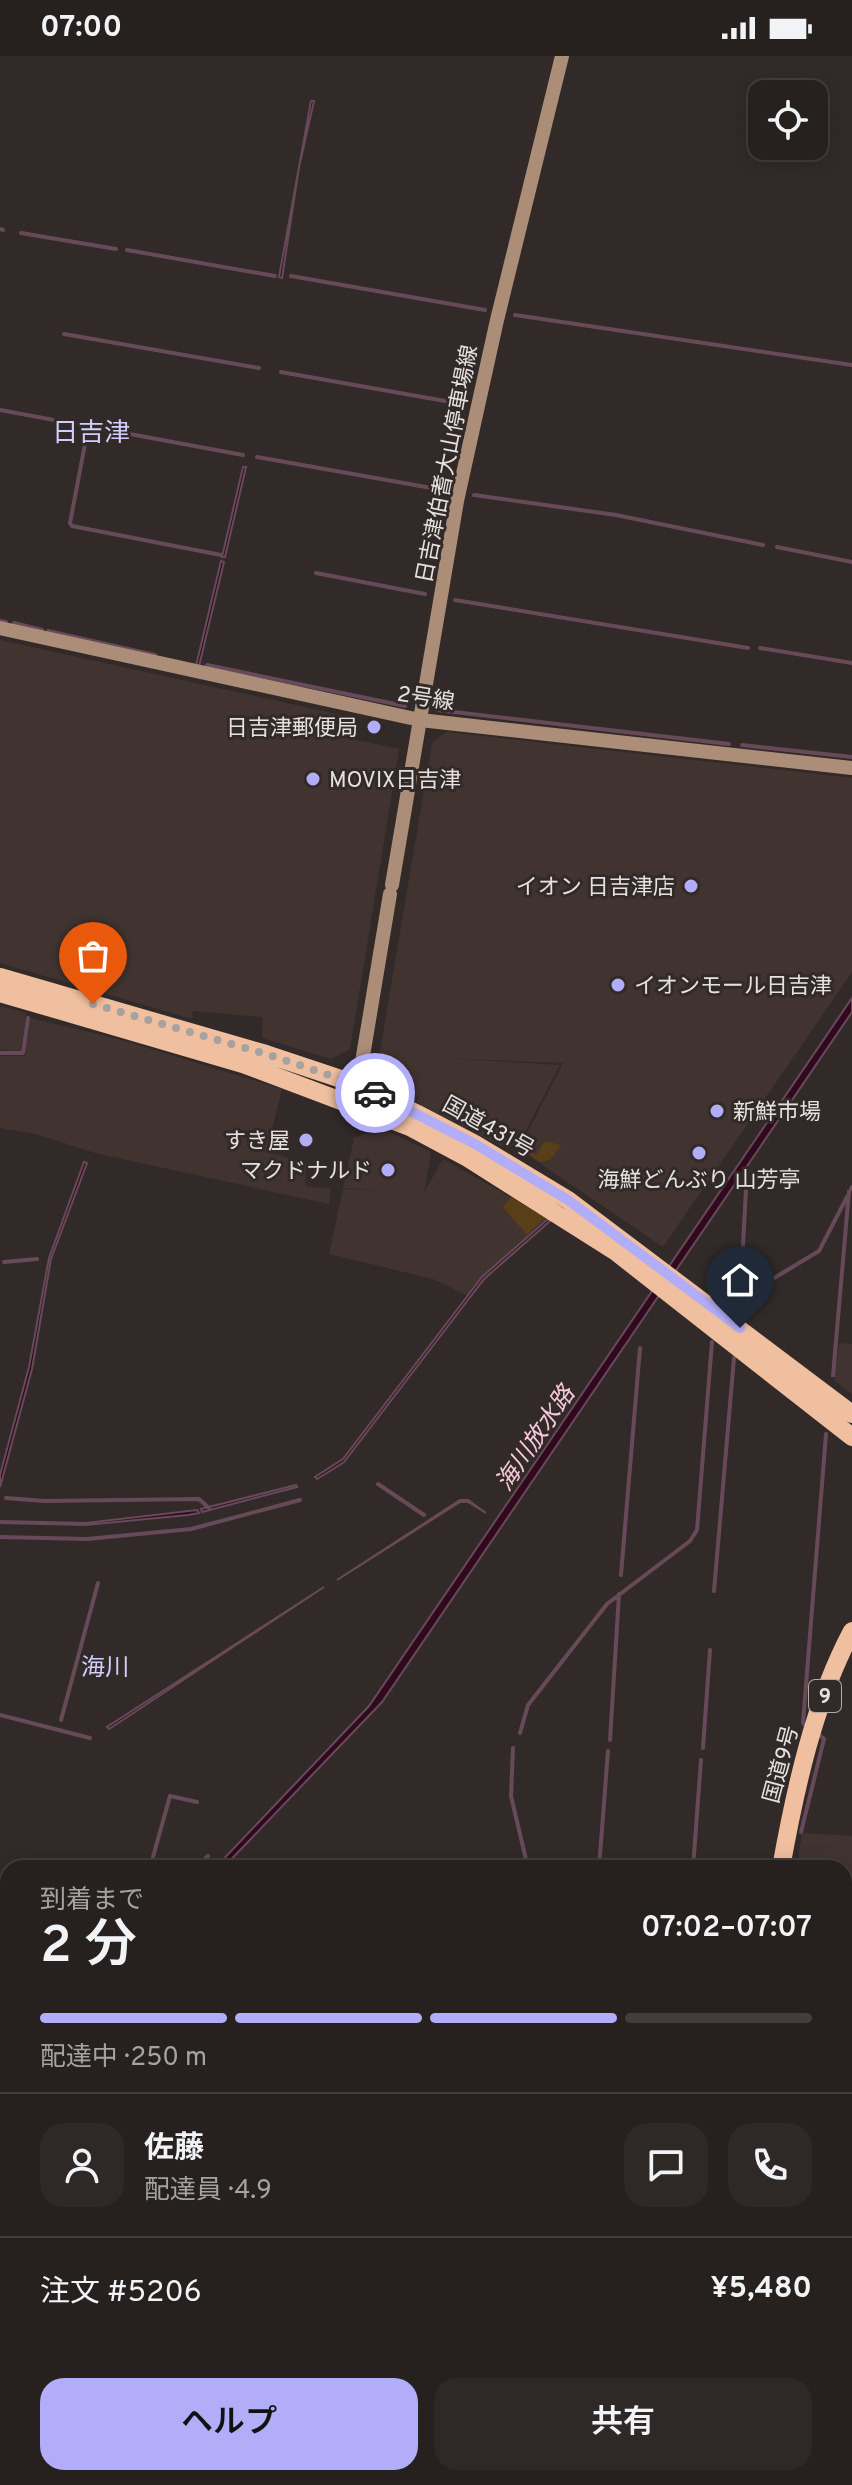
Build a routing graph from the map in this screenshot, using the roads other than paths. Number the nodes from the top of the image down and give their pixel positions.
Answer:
1 (562, 56) edge
2 (0, 628) edge
3 (420, 720) junction
4 (852, 768) edge
5 (0, 977) edge
6 (0, 993) edge
7 (356, 1084) junction
8 (355, 1104) junction
9 (655, 1274) junction
10 (673, 1287) junction
11 (852, 1414) edge
12 (852, 1437) edge
13 (852, 1631) edge
14 (783, 1860) edge

1 - 3 main road, 日吉津伯耆大山停車場線
2 - 3 main road, 2号線
3 - 4 main road, 2号線
3 - 7 main road, 日吉津伯耆大山停車場線
5 - 7 highway, 国道431号
6 - 8 highway, 国道431号
7 - 8 main road, 日吉津伯耆大山停車場線
7 - 9 highway, 国道431号
8 - 9 highway, 国道431号
9 - 10 highway, 国道431号
10 - 11 highway, 国道431号
10 - 12 highway, 国道431号
13 - 14 highway, 国道9号 / 9

